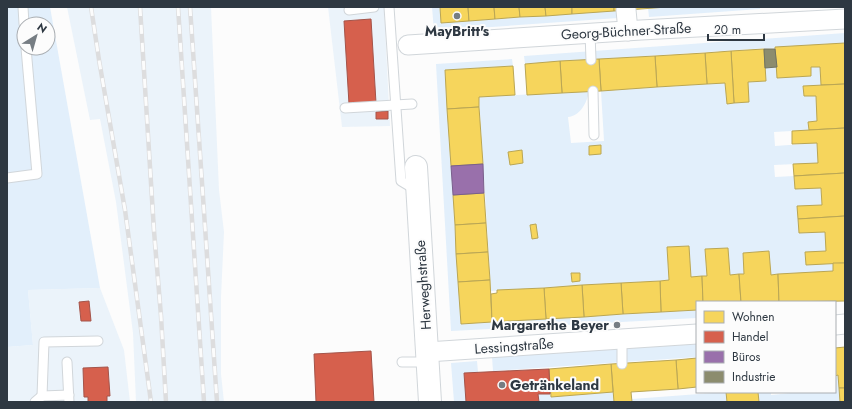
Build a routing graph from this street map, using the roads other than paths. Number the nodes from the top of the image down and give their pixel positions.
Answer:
1 (374, 7) edge
2 (389, 7) edge
3 (349, 10) dead end
4 (626, 10) dead end
5 (845, 19) edge
6 (628, 31) junction
7 (590, 33) junction
8 (408, 45) dead end
9 (27, 56) edge
10 (591, 60) dead end
11 (592, 91) dead end
12 (412, 104) dead end
13 (395, 105) junction
14 (345, 108) dead end
15 (594, 135) dead end
16 (416, 167) dead end
17 (7, 178) edge
18 (417, 191) junction
19 (696, 334) edge
20 (622, 339) junction
21 (98, 342) dead end
22 (428, 357) junction
23 (67, 362) dead end
24 (402, 362) dead end
25 (622, 364) dead end
26 (38, 399) edge
27 (69, 399) edge
28 (430, 402) edge

1 - 3 lane
2 - 13 lane
4 - 6 street
5 - 6 street, Georg-Büchner-Straße
6 - 7 street, Georg-Büchner-Straße
7 - 8 street, Georg-Büchner-Straße
7 - 10 lane
9 - 17 lane
11 - 15 lane
12 - 13 lane
13 - 14 lane
13 - 18 lane
16 - 18 street, Herweghstraße
18 - 22 street, Herweghstraße
19 - 20 street, Lessingstraße
20 - 22 street, Lessingstraße
20 - 25 lane
21 - 26 lane
22 - 24 lane
22 - 28 street, Herweghstraße
23 - 27 lane
26 - 27 lane

